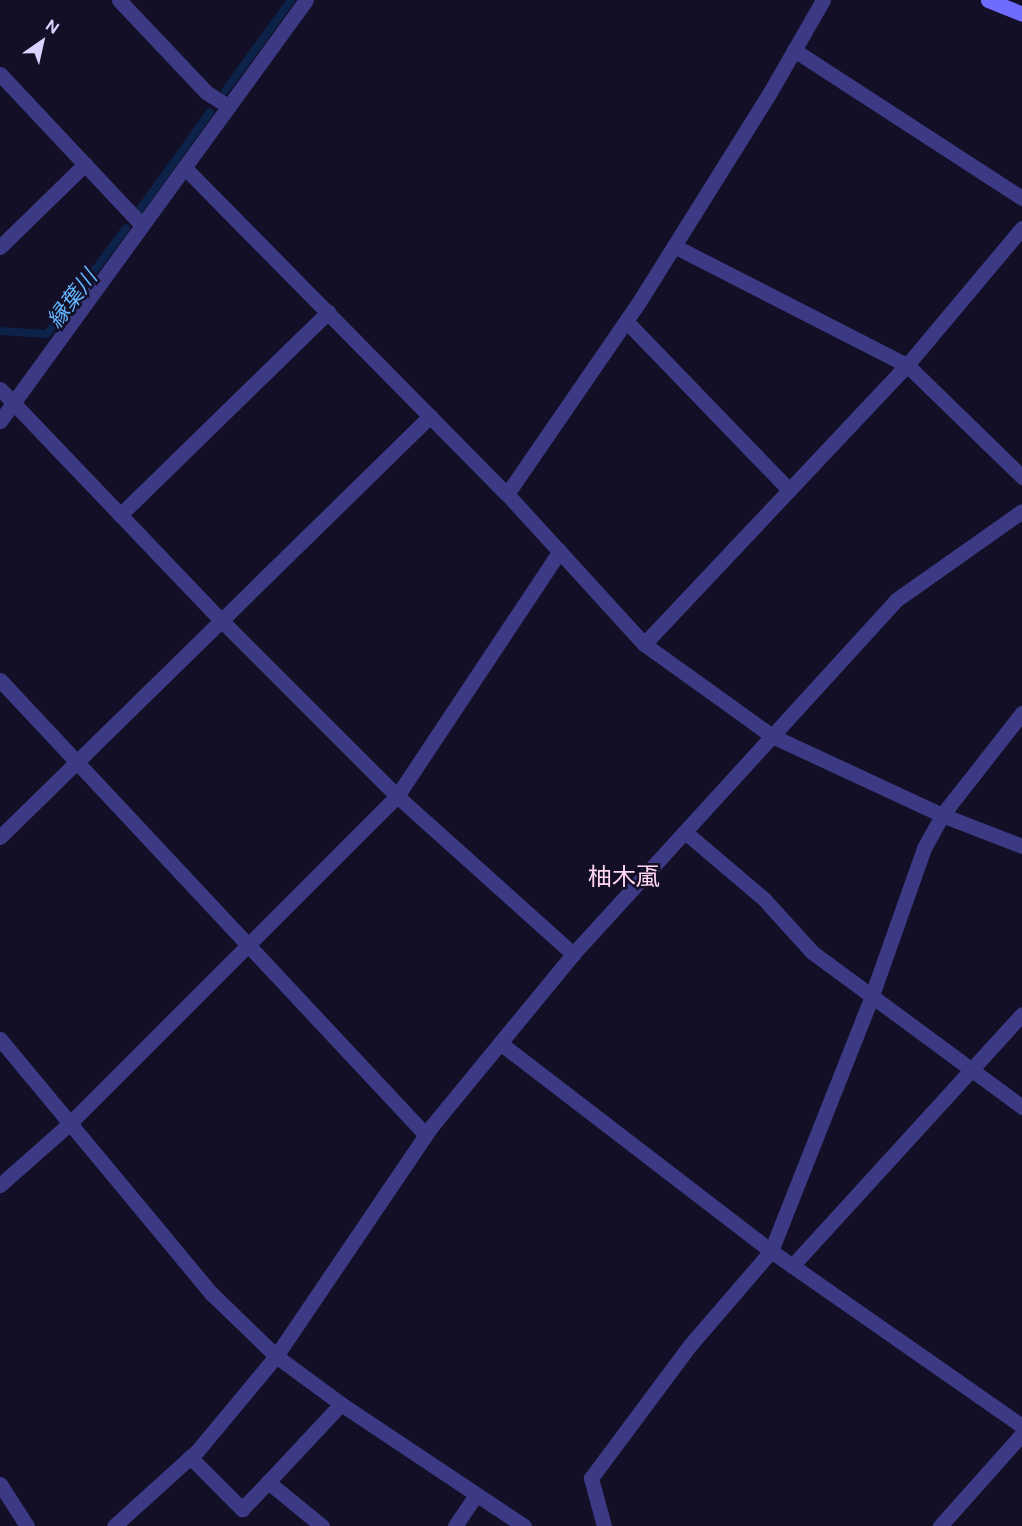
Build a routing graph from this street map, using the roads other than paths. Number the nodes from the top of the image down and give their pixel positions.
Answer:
1 (119, 0) edge
2 (306, 0) edge
3 (822, 0) edge
4 (988, 0) edge
5 (1022, 14) edge
6 (794, 50) junction
7 (0, 74) edge
8 (229, 107) junction
9 (85, 164) junction
10 (184, 167) junction
11 (1022, 198) edge
12 (142, 225) junction
13 (1022, 228) edge
14 (674, 246) junction
15 (0, 247) edge
16 (328, 312) junction
17 (626, 321) junction
18 (908, 365) junction
19 (0, 389) edge
20 (13, 403) junction
21 (430, 416) junction
22 (0, 421) edge
23 (1022, 477) edge
24 (789, 490) junction
25 (507, 494) junction
26 (1022, 511) edge
27 (120, 515) junction
28 (560, 551) junction
29 (222, 621) junction
30 (644, 644) junction
31 (0, 680) edge
32 (1022, 713) edge
33 (772, 736) junction
34 (76, 761) junction
35 (397, 796) junction
36 (942, 815) junction
37 (685, 832) junction
38 (0, 837) edge
39 (1022, 846) edge
40 (248, 944) junction
41 (573, 954) junction
42 (871, 998) junction
43 (1022, 1014) edge
44 (0, 1039) edge
45 (500, 1043) junction
46 (972, 1070) junction
47 (1022, 1107) edge
48 (69, 1124) junction
49 (426, 1135) junction
50 (0, 1185) edge
51 (771, 1251) junction
52 (792, 1266) junction
53 (276, 1356) junction
54 (340, 1404) junction
55 (1022, 1426) edge
56 (1022, 1434) edge
57 (190, 1457) junction
58 (268, 1482) junction
59 (0, 1485) edge
60 (476, 1495) junction
61 (27, 1526) edge
62 (114, 1526) edge
63 (322, 1526) edge
64 (455, 1526) edge
65 (524, 1526) edge
66 (604, 1526) edge
67 (940, 1526) edge

1 - 8 street
2 - 8 street
3 - 6 street
4 - 5 main road
6 - 11 street
6 - 14 street
7 - 9 street
8 - 10 street
9 - 12 street
9 - 15 street
10 - 12 street
10 - 16 street
12 - 20 street
13 - 18 street
14 - 17 street
14 - 18 street
16 - 21 street
16 - 27 street
17 - 24 street
17 - 25 street
18 - 23 street
18 - 24 street
19 - 20 street
20 - 22 street
20 - 27 street
21 - 25 street
21 - 29 street
24 - 30 street
25 - 28 street
26 - 33 street
27 - 29 street
28 - 30 street
28 - 35 street
29 - 34 street
29 - 35 street
30 - 33 street
31 - 34 street
32 - 36 street
33 - 36 street
33 - 37 street
34 - 38 street
34 - 40 street
35 - 40 street
35 - 41 street
36 - 39 street
36 - 42 street
37 - 41 street
37 - 42 street
40 - 48 street
40 - 49 street
41 - 45 street
42 - 46 street
42 - 51 street
43 - 46 street
44 - 48 street
45 - 49 street
45 - 51 street
46 - 47 street
46 - 52 street
48 - 50 street
48 - 53 street
49 - 53 street
51 - 52 street
51 - 66 street
52 - 55 street
53 - 54 street
53 - 57 street
54 - 58 street
54 - 60 street
56 - 67 street
57 - 58 street
57 - 62 street
58 - 63 street
59 - 61 street
60 - 64 street
60 - 65 street

